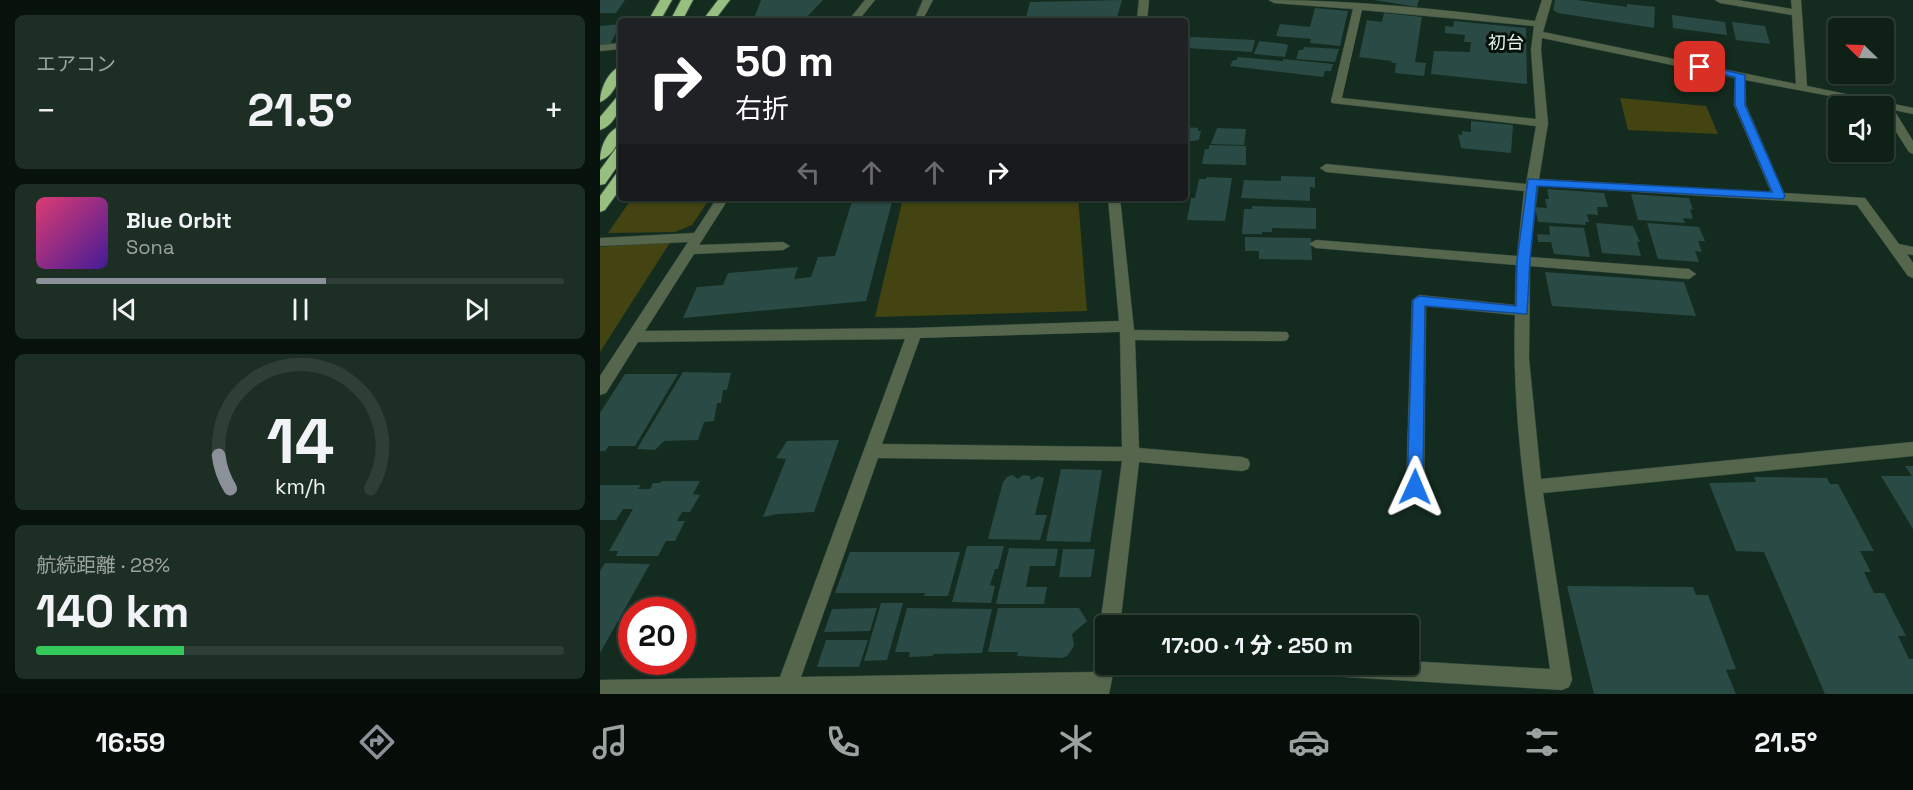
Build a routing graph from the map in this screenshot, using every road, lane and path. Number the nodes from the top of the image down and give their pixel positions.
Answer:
1 (666, 0) edge
2 (687, 0) edge
3 (710, 0) edge
4 (726, 0) edge
5 (870, 0) edge
6 (928, 0) edge
7 (1144, 0) edge
8 (1274, 0) edge
9 (1547, 0) edge
10 (1720, 0) edge
11 (1796, 0) edge
12 (1355, 5) edge
13 (1797, 14) junction
14 (656, 18) edge
15 (678, 18) edge
16 (701, 18) edge
17 (711, 18) edge
18 (719, 18) edge
19 (855, 18) edge
20 (919, 18) edge
21 (1142, 18) edge
22 (1538, 29) junction
23 (618, 46) edge
24 (600, 48) edge
25 (618, 74) edge
26 (1740, 75) junction
27 (1802, 87) junction
28 (1845, 96) edge
29 (600, 98) edge
30 (618, 105) edge
31 (1894, 106) edge
32 (1913, 111) edge
33 (1894, 120) edge
34 (1542, 123) junction
35 (600, 126) edge
36 (618, 134) edge
37 (1913, 150) edge
38 (618, 154) edge
39 (600, 156) edge
40 (1326, 168) dead end
41 (600, 181) edge
42 (618, 181) edge
43 (1532, 185) junction
44 (1779, 196) junction
45 (721, 201) edge
46 (1114, 201) edge
47 (600, 207) edge
48 (698, 237) junction
49 (600, 242) edge
50 (1317, 244) dead end
51 (783, 246) dead end
52 (1895, 248) junction
53 (689, 250) junction
54 (1913, 251) edge
55 (1523, 260) junction
56 (1913, 273) edge
57 (1689, 274) dead end
58 (1522, 311) junction
59 (1127, 331) junction
60 (914, 333) junction
61 (1282, 336) dead end
62 (634, 337) junction
63 (600, 389) edge
64 (1913, 449) edge
65 (873, 451) junction
66 (1131, 453) junction
67 (1242, 464) dead end
68 (1415, 487) dead end
69 (1533, 487) junction
70 (1111, 615) edge
71 (1419, 671) edge
72 (787, 687) junction
73 (1100, 688) edge
74 (600, 690) edge
75 (750, 691) edge

1 - 14 highway
2 - 15 highway
3 - 16 highway
4 - 17 highway
4 - 18 highway
5 - 19 street
6 - 20 street
7 - 21 street
8 - 12 street
9 - 22 street
10 - 13 street
11 - 13 street
12 - 22 street
12 - 34 street
13 - 27 street
22 - 26 street
22 - 34 street
23 - 24 street
25 - 29 highway
26 - 27 street
26 - 44 street
27 - 28 street
30 - 35 highway
31 - 32 street
33 - 37 street
34 - 43 street
36 - 39 highway
38 - 41 highway
40 - 43 street
42 - 47 highway
43 - 44 street
43 - 55 street
44 - 52 street
45 - 48 street
46 - 59 street
48 - 49 street
48 - 53 street
50 - 55 street
51 - 53 street
52 - 54 street
52 - 56 street
53 - 62 street
55 - 57 street
55 - 58 street
58 - 68 street
58 - 69 street
59 - 60 street
59 - 61 street
59 - 66 street
60 - 62 street
60 - 65 street
62 - 63 street
64 - 69 street
65 - 66 street
65 - 72 street
66 - 67 street
66 - 70 street
69 - 71 street
72 - 73 street
72 - 75 street
74 - 75 street

